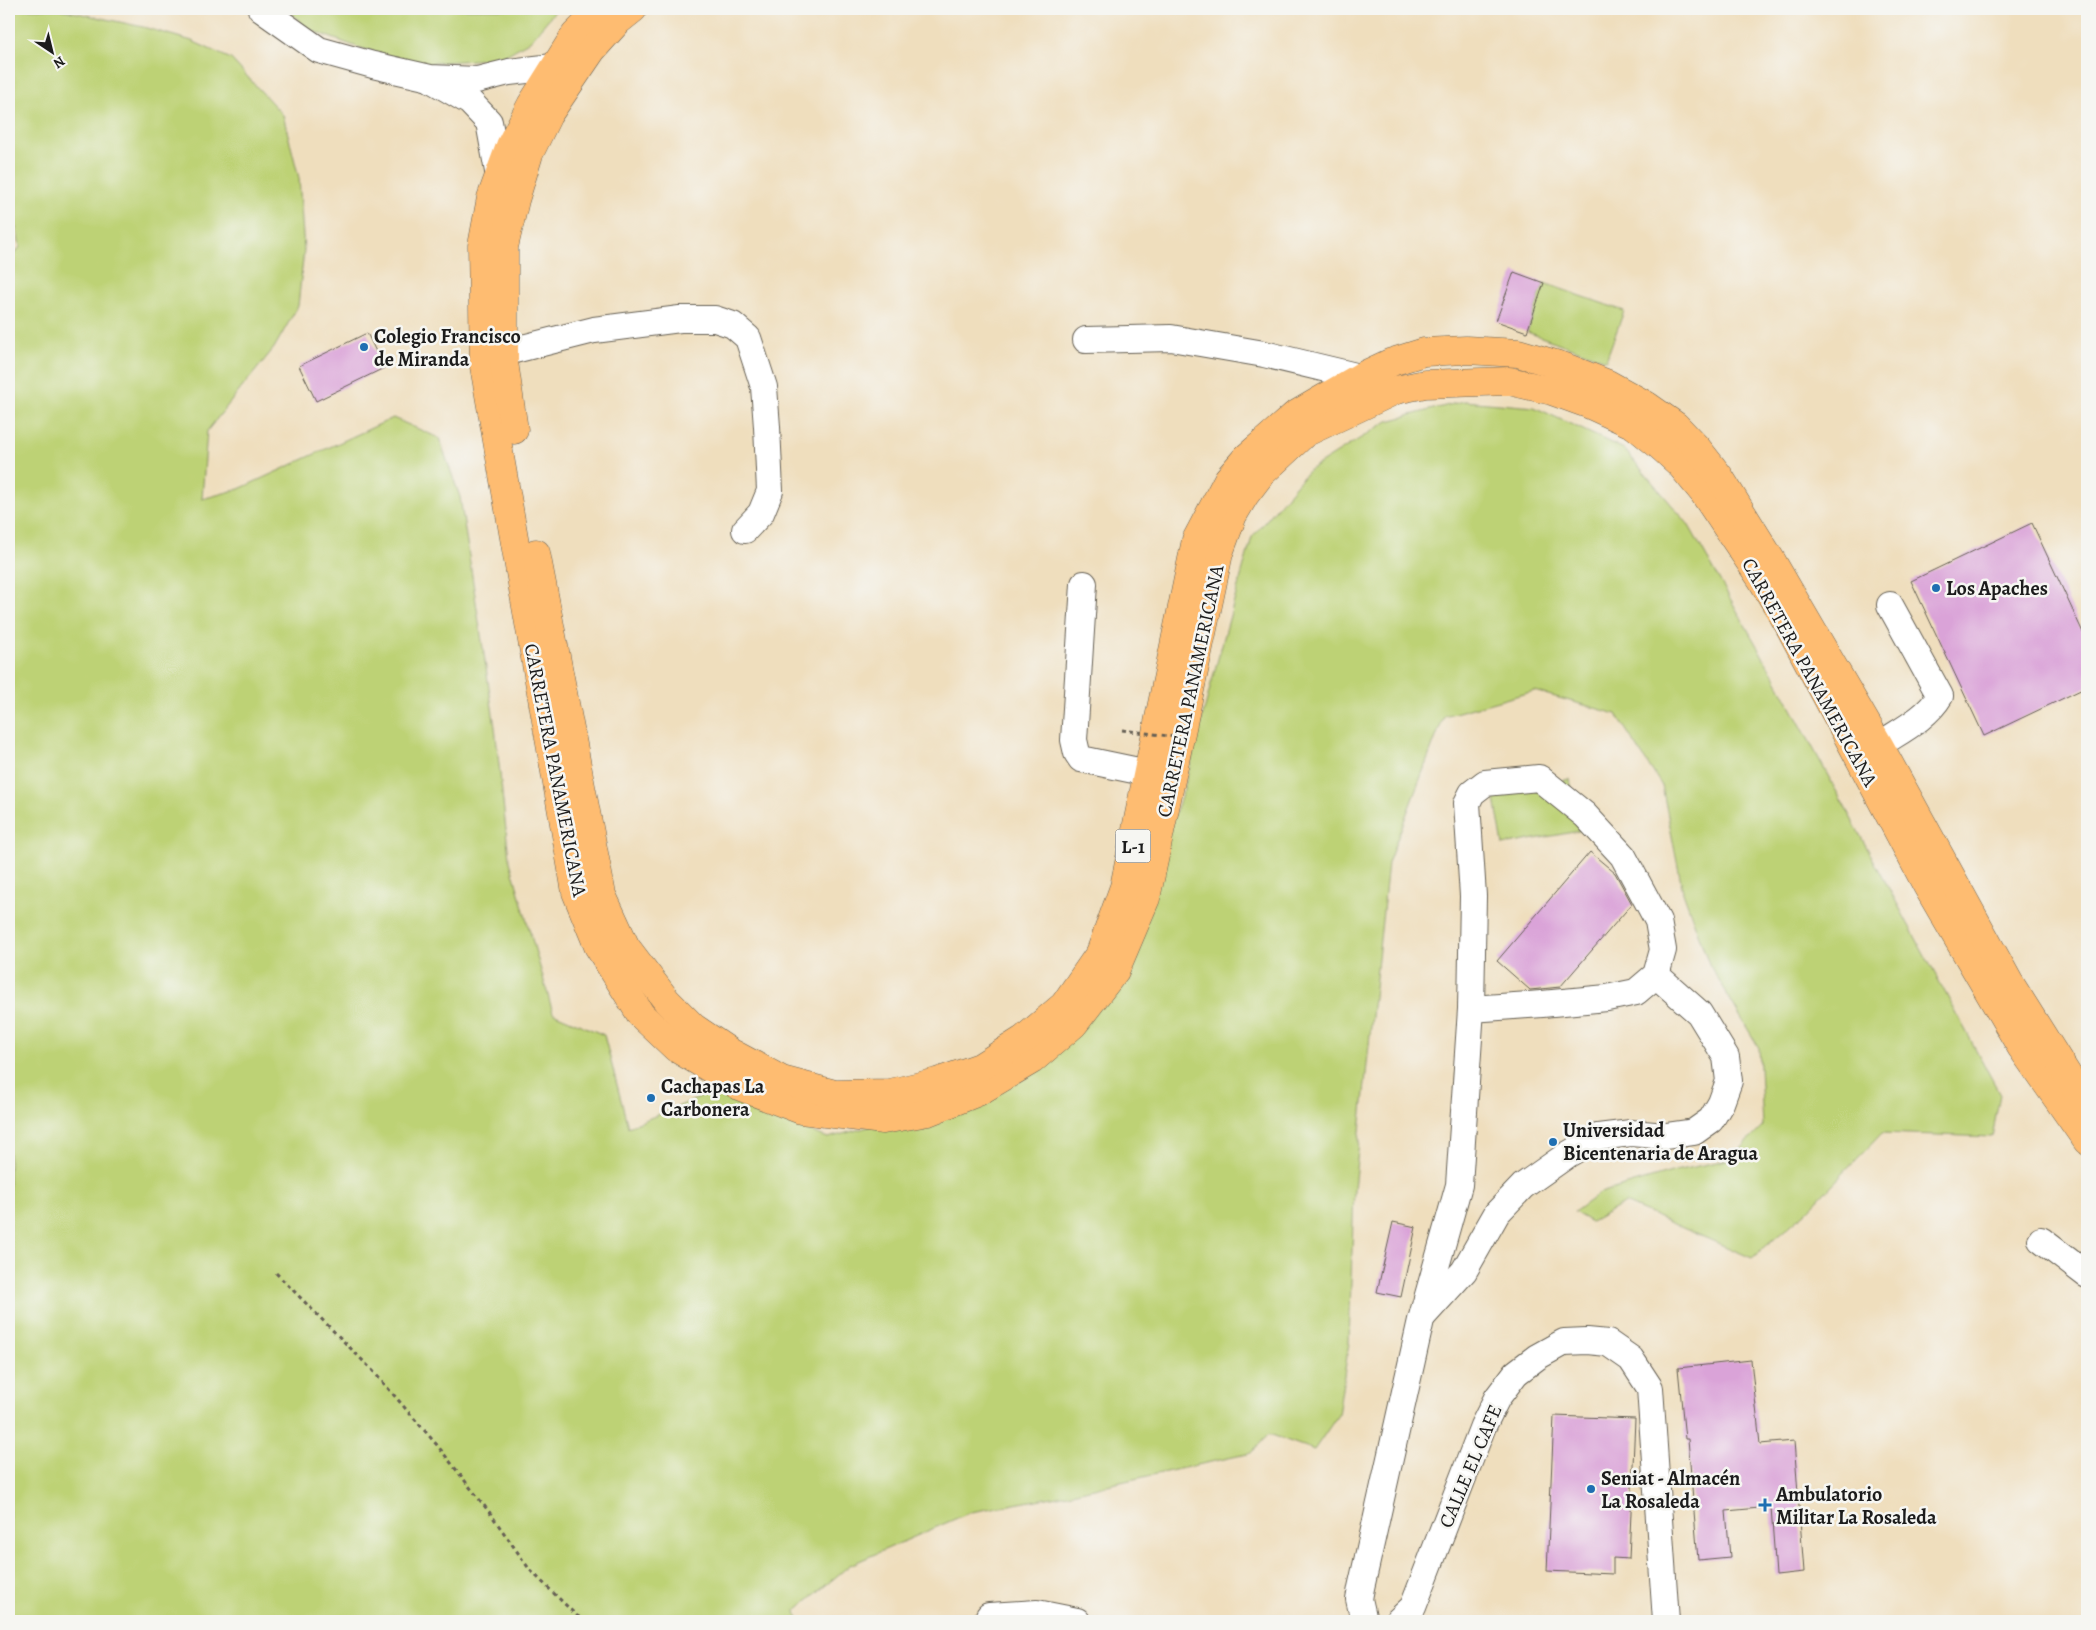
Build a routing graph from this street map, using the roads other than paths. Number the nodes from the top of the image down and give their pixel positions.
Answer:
1 (262, 9) edge
2 (601, 9) edge
3 (633, 9) edge
4 (553, 67) junction
5 (430, 78) junction
6 (499, 177) junction
7 (1086, 340) dead end
8 (503, 353) junction
9 (1360, 376) junction
10 (745, 530) dead end
11 (1084, 584) dead end
12 (1890, 605) dead end
13 (1879, 745) junction
14 (1148, 773) junction
15 (1656, 975) junction
16 (1471, 1008) junction
17 (2087, 1106) edge
18 (2087, 1141) edge
19 (2041, 1240) dead end
20 (2087, 1275) edge
21 (1421, 1320) junction
22 (988, 1616) road end
23 (1077, 1621) edge
24 (1364, 1621) edge
25 (1398, 1621) edge
26 (1666, 1621) edge

1 - 5 street
2 - 4 main road, CARRETERA PANAMERICANA / L-1
3 - 8 main road, CARRETERA PANAMERICANA / L-1
4 - 5 street
4 - 6 main road, CARRETERA PANAMERICANA / L-1
5 - 6 street
6 - 18 main road, CARRETERA PANAMERICANA / L-1
7 - 9 street
8 - 10 street
8 - 14 main road, CARRETERA PANAMERICANA / L-1
9 - 13 main road, CARRETERA PANAMERICANA / L-1
9 - 14 main road, CARRETERA PANAMERICANA / L-1
11 - 14 street
12 - 13 street
13 - 17 main road, CARRETERA PANAMERICANA / L-1
15 - 16 street
15 - 16 street
15 - 21 street
16 - 21 street
19 - 20 street
21 - 24 street
22 - 23 street
25 - 26 street, CALLE EL CAFE

